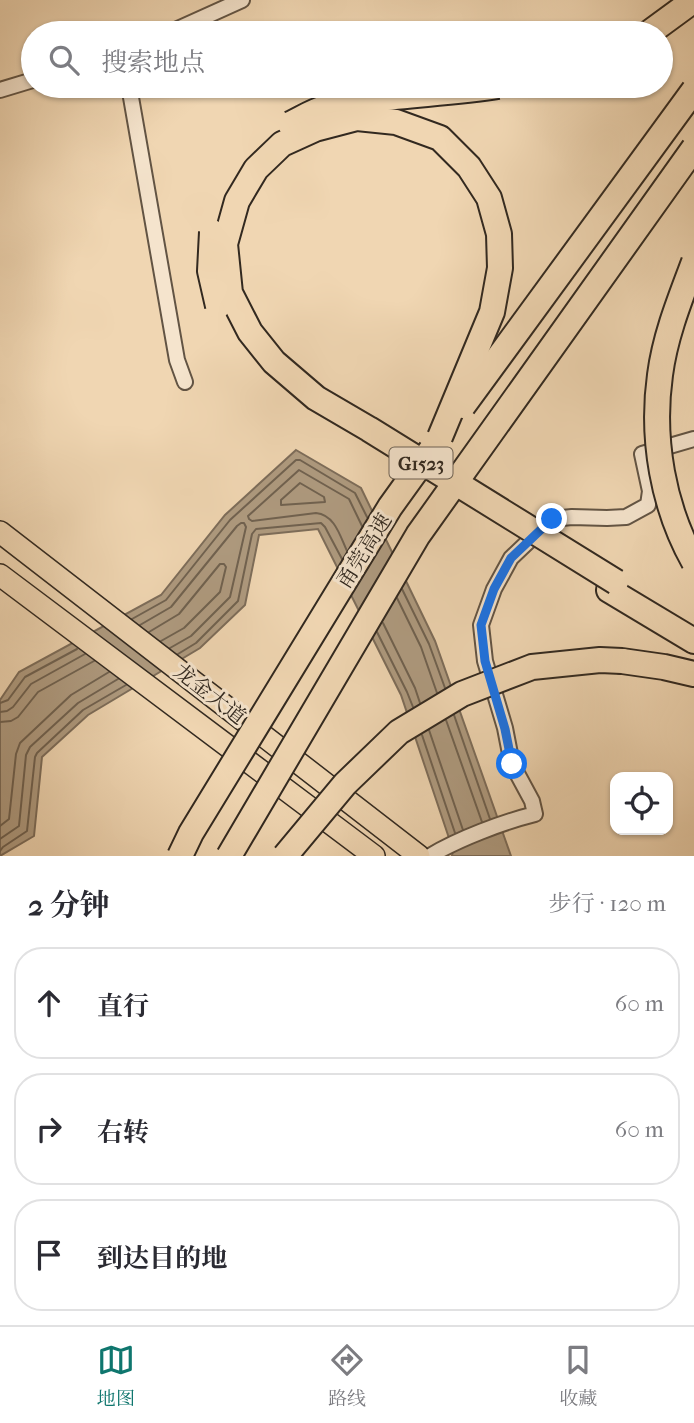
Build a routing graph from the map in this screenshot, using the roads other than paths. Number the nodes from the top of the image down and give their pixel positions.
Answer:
1 (242, 0) edge
2 (694, 0) edge
3 (196, 21) edge
4 (665, 21) edge
5 (21, 84) edge
6 (0, 90) edge
7 (694, 90) edge
8 (131, 98) edge
9 (394, 98) edge
10 (694, 148) edge
11 (694, 262) edge
12 (185, 382) dead end
13 (440, 437) junction
14 (694, 439) edge
15 (0, 532) edge
16 (694, 562) edge
17 (0, 575) edge
18 (612, 586) junction
19 (694, 629) edge
20 (694, 641) edge
21 (694, 674) edge
22 (180, 856) edge
23 (229, 856) edge
24 (285, 856) edge
25 (374, 856) edge
26 (419, 856) edge
27 (430, 856) edge

1 - 3 street
2 - 4 highway
5 - 6 street
7 - 13 highway, 甬莞高速 / G1523, bridge
8 - 12 street
9 - 18 highway, bridge
10 - 23 highway, 甬莞高速 / G1523, bridge
11 - 16 highway, bridge
13 - 18 highway, bridge
13 - 22 highway, 甬莞高速 / G1523, bridge
14 - 27 street
15 - 26 main road, 龙金大道
17 - 25 main road, 龙金大道
18 - 19 highway
18 - 20 highway
21 - 24 highway, bridge

